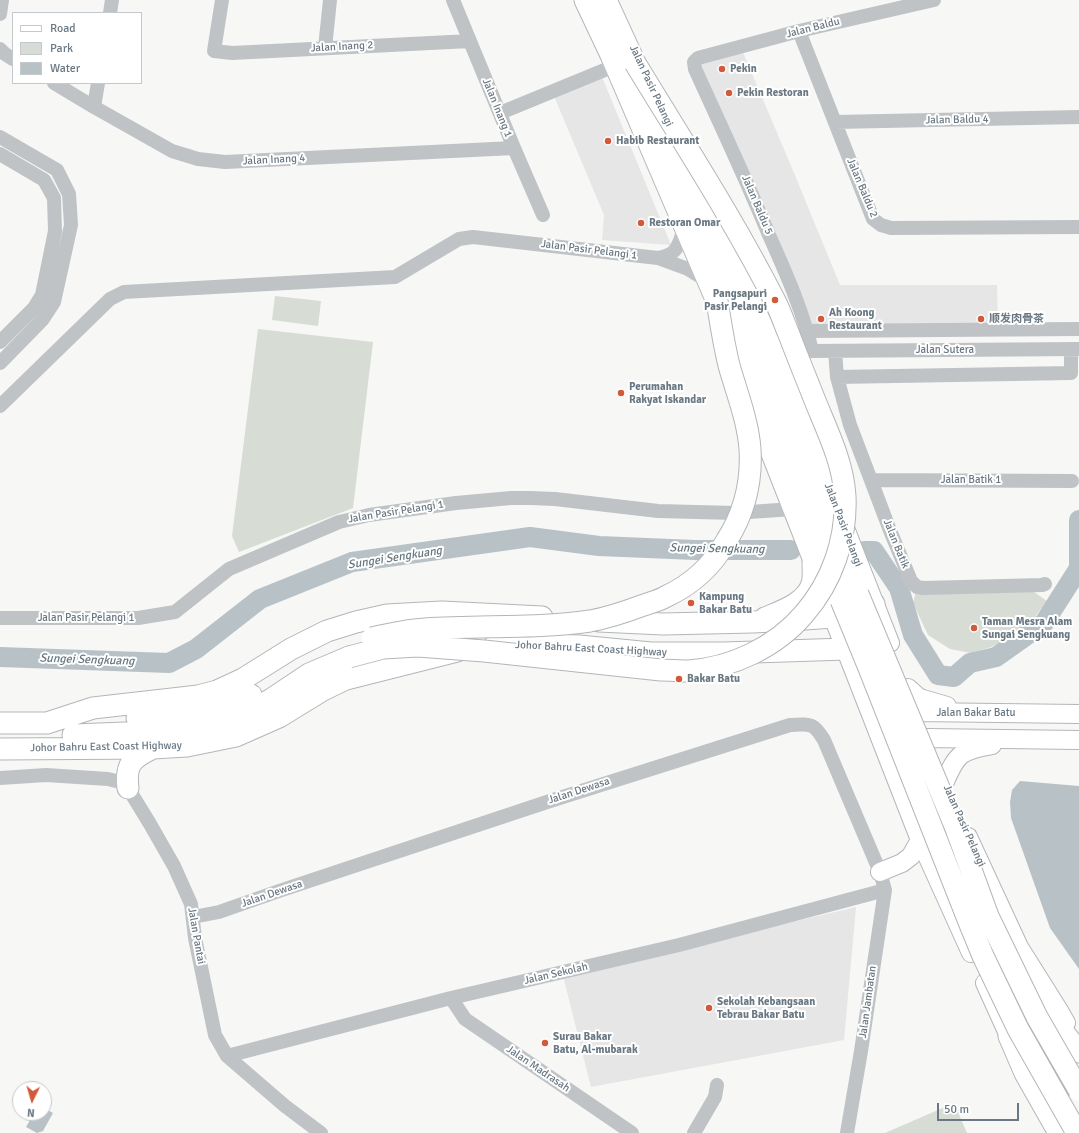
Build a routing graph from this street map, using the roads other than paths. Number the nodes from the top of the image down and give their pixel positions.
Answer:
1 (2, 0) edge
2 (112, 0) edge
3 (222, 0) edge
4 (330, 0) edge
5 (453, 0) edge
6 (576, 0) edge
7 (585, 0) edge
8 (606, 0) edge
9 (611, 0) edge
10 (622, 0) edge
11 (934, 0) edge
12 (110, 12) edge
13 (0, 14) edge
14 (799, 31) junction
15 (470, 41) junction
16 (325, 48) junction
17 (0, 49) edge
18 (12, 58) edge
19 (635, 58) junction
20 (694, 62) joint
21 (608, 69) junction
22 (56, 84) edge
23 (98, 84) edge
24 (94, 107) junction
25 (500, 113) junction
26 (1079, 117) edge
27 (835, 122) junction
28 (0, 137) edge
29 (514, 148) junction
30 (0, 154) edge
31 (543, 216) dead end
32 (1079, 227) edge
33 (682, 235) junction
34 (658, 258) junction
35 (701, 277) junction
36 (717, 301) junction
37 (1079, 329) edge
38 (1000, 330) junction
39 (807, 331) junction
40 (769, 337) junction
41 (0, 342) edge
42 (1075, 349) edge
43 (1001, 350) junction
44 (812, 351) junction
45 (835, 351) junction
46 (0, 363) edge
47 (837, 377) junction
48 (789, 384) junction
49 (0, 406) edge
50 (871, 480) junction
51 (1072, 481) dead end
52 (795, 515) junction
53 (813, 562) junction
54 (1046, 584) dead end
55 (874, 604) junction
56 (829, 608) junction
57 (386, 615) junction
58 (0, 618) edge
59 (753, 622) junction
60 (887, 638) junction
61 (846, 649) junction
62 (348, 651) junction
63 (397, 667) junction
64 (908, 688) junction
65 (918, 712) junction
66 (982, 713) junction
67 (1079, 714) edge
68 (0, 723) edge
69 (875, 725) junction
70 (46, 730) junction
71 (0, 737) edge
72 (927, 738) junction
73 (1034, 740) junction
74 (1079, 740) edge
75 (153, 748) junction
76 (0, 749) edge
77 (884, 749) junction
78 (0, 778) edge
79 (944, 784) junction
80 (128, 788) junction
81 (920, 840) junction
82 (880, 872) junction
83 (885, 890) junction
84 (193, 918) junction
85 (1013, 966) junction
86 (451, 998) junction
87 (1009, 1036) joint
88 (1079, 1048) edge
89 (1079, 1052) edge
90 (227, 1056) junction
91 (717, 1085) dead end
92 (1079, 1090) edge
93 (321, 1133) edge
94 (632, 1133) edge
95 (694, 1133) edge
96 (847, 1133) edge
97 (1058, 1133) edge
98 (1078, 1133) edge

1 - 13 street
2 - 12 street
3 - 16 street, Jalan Inang 2
4 - 16 street
5 - 15 street, Jalan Inang 1
6 - 21 main road
7 - 36 highway
8 - 19 highway
9 - 19 main road, Jalan Pasir Pelangi
10 - 19 highway
11 - 14 street, Jalan Baldu
14 - 20 street, Jalan Baldu
14 - 27 street, Jalan Baldu 2
15 - 16 street, Jalan Inang 2
15 - 25 street, Jalan Inang 1
17 - 18 street
19 - 40 main road, Jalan Pasir Pelangi
19 - 62 highway, bridge
19 - 85 highway, bridge
20 - 39 street, Jalan Baldu 5
21 - 25 street
21 - 33 main road
22 - 24 street, Jalan Inang 4
23 - 24 street
24 - 29 street, Jalan Inang 4
25 - 29 street, Jalan Inang 1
26 - 27 street, Jalan Baldu 4
27 - 32 street, Jalan Baldu 2
28 - 46 street
29 - 31 street, Jalan Inang 1
30 - 41 street
33 - 34 street
33 - 35 main road
34 - 35 street, Jalan Pasir Pelangi 1
34 - 49 street, Jalan Pasir Pelangi 1
35 - 52 main road
36 - 62 highway, bridge
36 - 98 highway, bridge
37 - 38 street
38 - 39 street
38 - 43 street
39 - 44 street, Jalan Baldu 5
40 - 44 street, Jalan Sutera
40 - 48 main road, Jalan Pasir Pelangi
42 - 43 street, Jalan Sutera
42 - 47 street
43 - 45 street, Jalan Sutera
44 - 45 street, Jalan Sutera
44 - 48 street
45 - 47 street, Jalan Batik
47 - 50 street, Jalan Batik
48 - 55 main road, Jalan Pasir Pelangi, bridge
50 - 51 street, Jalan Batik 1
50 - 54 street, Jalan Batik
52 - 53 main road
52 - 58 street, Jalan Pasir Pelangi 1
53 - 56 main road
53 - 59 highway
55 - 56 highway, Johor Bahru East Coast Highway
55 - 60 main road, Jalan Pasir Pelangi
56 - 59 highway, Johor Bahru East Coast Highway
56 - 61 main road
57 - 59 highway, Johor Bahru East Coast Highway
57 - 63 highway
57 - 70 highway, Johor Bahru East Coast Highway
60 - 61 highway, Johor Bahru East Coast Highway
60 - 64 main road, Jalan Pasir Pelangi
61 - 63 highway, Johor Bahru East Coast Highway
61 - 69 main road
62 - 70 highway
63 - 75 highway, Johor Bahru East Coast Highway
64 - 65 main road, Jalan Pasir Pelangi
64 - 66 main road
65 - 66 main road, Jalan Bakar Batu
65 - 69 main road, Jalan Bakar Batu
65 - 72 main road, Jalan Pasir Pelangi
66 - 67 main road, Jalan Bakar Batu
68 - 70 highway, Johor Bahru East Coast Highway
69 - 77 main road
70 - 71 highway, Johor Bahru East Coast Highway
72 - 73 main road
72 - 77 main road
72 - 79 main road, Jalan Pasir Pelangi
73 - 74 main road
73 - 79 main road
75 - 76 highway, Johor Bahru East Coast Highway
75 - 80 highway
77 - 81 main road
78 - 80 street
79 - 88 main road, Jalan Pasir Pelangi
80 - 84 street, Jalan Pantai
81 - 82 main road
81 - 87 main road
82 - 83 street, Jalan Jambatan
82 - 84 street, Jalan Dewasa
83 - 86 street, Jalan Sekolah
83 - 96 street, Jalan Jambatan
84 - 90 street, Jalan Pantai
85 - 89 highway, bridge
85 - 92 highway, bridge
86 - 90 street, Jalan Sekolah
86 - 94 street, Jalan Madrasah
87 - 97 highway
90 - 93 street, Jalan Pantai
91 - 95 street

